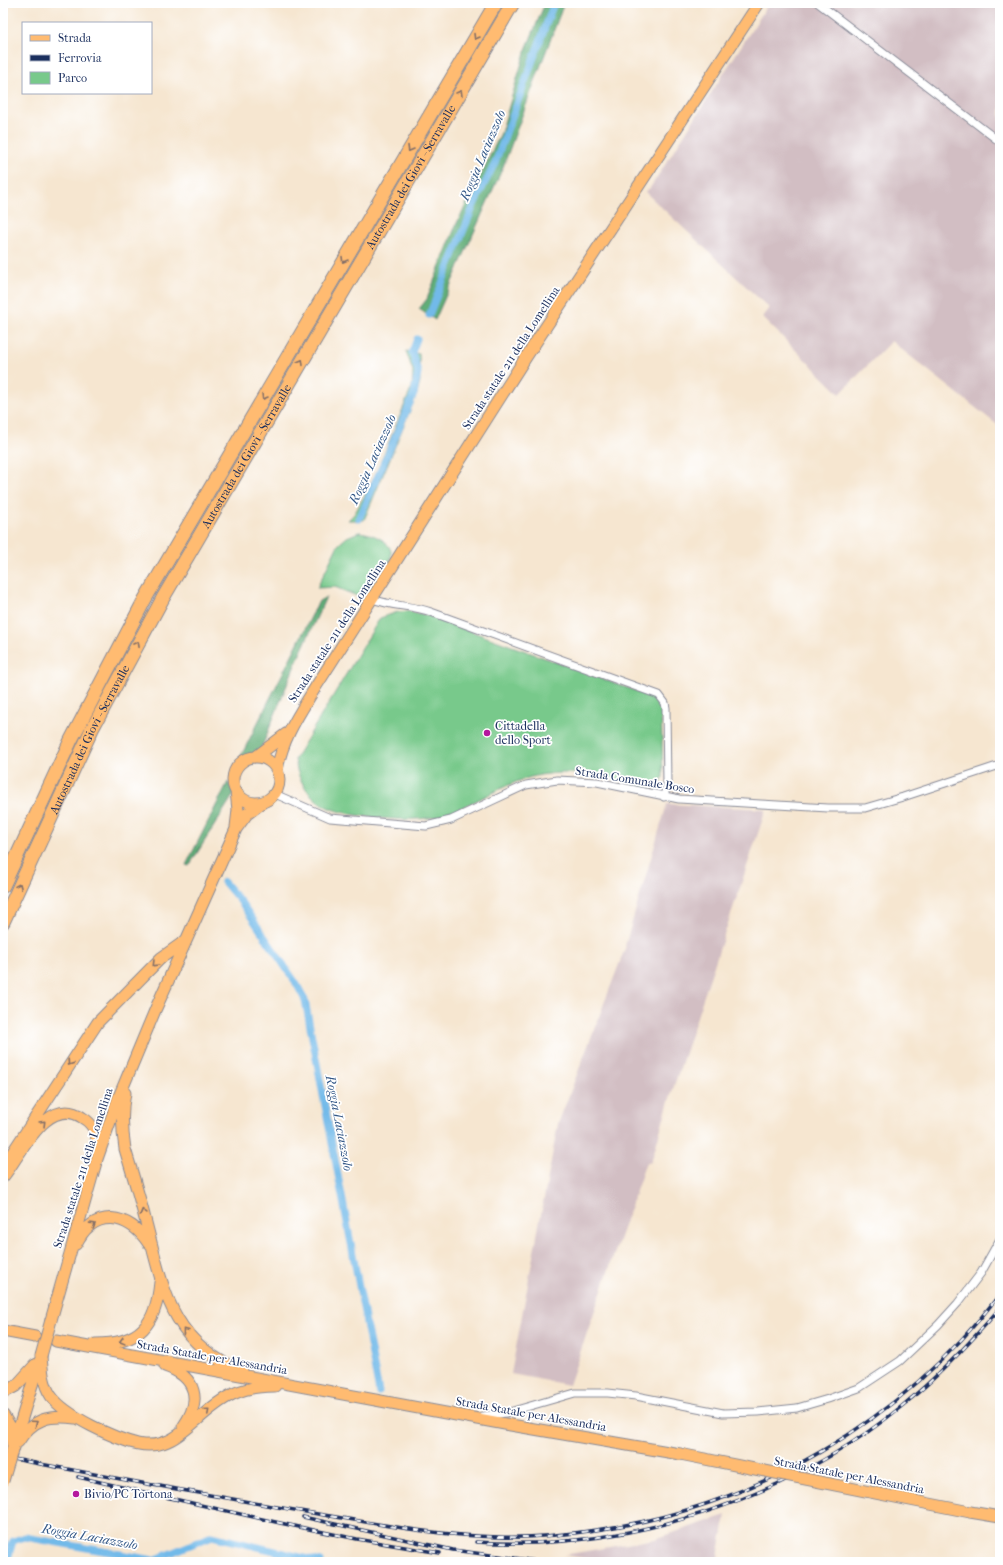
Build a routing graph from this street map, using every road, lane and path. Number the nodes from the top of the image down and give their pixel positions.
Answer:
1 (496, 3) edge
2 (513, 3) edge
3 (759, 3) edge
4 (818, 3) edge
5 (1000, 142) edge
6 (373, 599) junction
7 (289, 730) junction
8 (258, 756) junction
9 (1000, 765) edge
10 (277, 770) junction
11 (236, 791) junction
12 (275, 794) junction
13 (664, 797) junction
14 (263, 802) junction
15 (236, 829) junction
16 (3, 886) edge
17 (3, 922) edge
18 (186, 941) junction
19 (131, 1066) junction
20 (97, 1159) junction
21 (3, 1167) edge
22 (3, 1177) edge
23 (1000, 1239) edge
24 (153, 1250) junction
25 (65, 1268) junction
26 (160, 1278) junction
27 (3, 1331) edge
28 (35, 1337) dead end
29 (56, 1341) dead end
30 (70, 1343) junction
31 (129, 1355) junction
32 (41, 1356) junction
33 (265, 1379) junction
34 (303, 1387) junction
35 (3, 1393) edge
36 (3, 1415) edge
37 (464, 1415) junction
38 (75, 1418) junction
39 (177, 1436) junction
40 (12, 1454) junction
41 (3, 1481) edge
42 (1000, 1517) edge

1 -> 16 highway, Autostrada dei Giovi - Serravalle
17 -> 2 highway, Autostrada dei Giovi - Serravalle
3 - 6 main road, Strada statale 211 della Lomellina
4 - 5 street
6 - 7 main road, Strada statale 211 della Lomellina
6 - 13 street
7 - 8 main road, Strada statale 211 della Lomellina
7 - 10 main road, Strada statale 211 della Lomellina
8 - 10 main road
8 - 11 main road, Strada statale 211 della Lomellina
9 - 13 street, Strada Comunale Bosco
10 - 12 main road, Strada statale 211 della Lomellina
11 - 14 main road
11 - 15 main road, Strada statale 211 della Lomellina
12 - 13 street, Strada Comunale Bosco
12 - 14 main road, Strada statale 211 della Lomellina
14 - 15 main road, Strada statale 211 della Lomellina
15 - 18 main road, Strada statale 211 della Lomellina
18 - 19 main road, Strada statale 211 della Lomellina
18 -> 21 main road
19 - 20 main road, Strada statale 211 della Lomellina
24 -> 19 main road
22 -> 20 main road
20 - 25 main road, Strada statale 211 della Lomellina
23 - 37 street
25 -> 24 main road
24 - 26 main road
25 - 32 main road, Strada statale 211 della Lomellina, bridge
26 -> 30 main road
33 -> 26 main road
27 - 28 main road
29 - 30 main road, Strada Statale per Alessandria
30 - 31 main road, Strada Statale per Alessandria
31 - 33 main road, Strada Statale per Alessandria
31 - 39 main road
32 - 35 main road
32 - 38 main road
32 - 40 main road, Strada statale 211 della Lomellina
33 - 34 main road, Strada Statale per Alessandria
34 - 37 main road, Strada Statale per Alessandria
39 -> 34 main road
36 - 40 main road
37 - 42 main road, Strada Statale per Alessandria, bridge
38 - 39 main road
40 -> 38 main road
40 - 41 main road, Strada statale 211 della Lomellina, bridge

